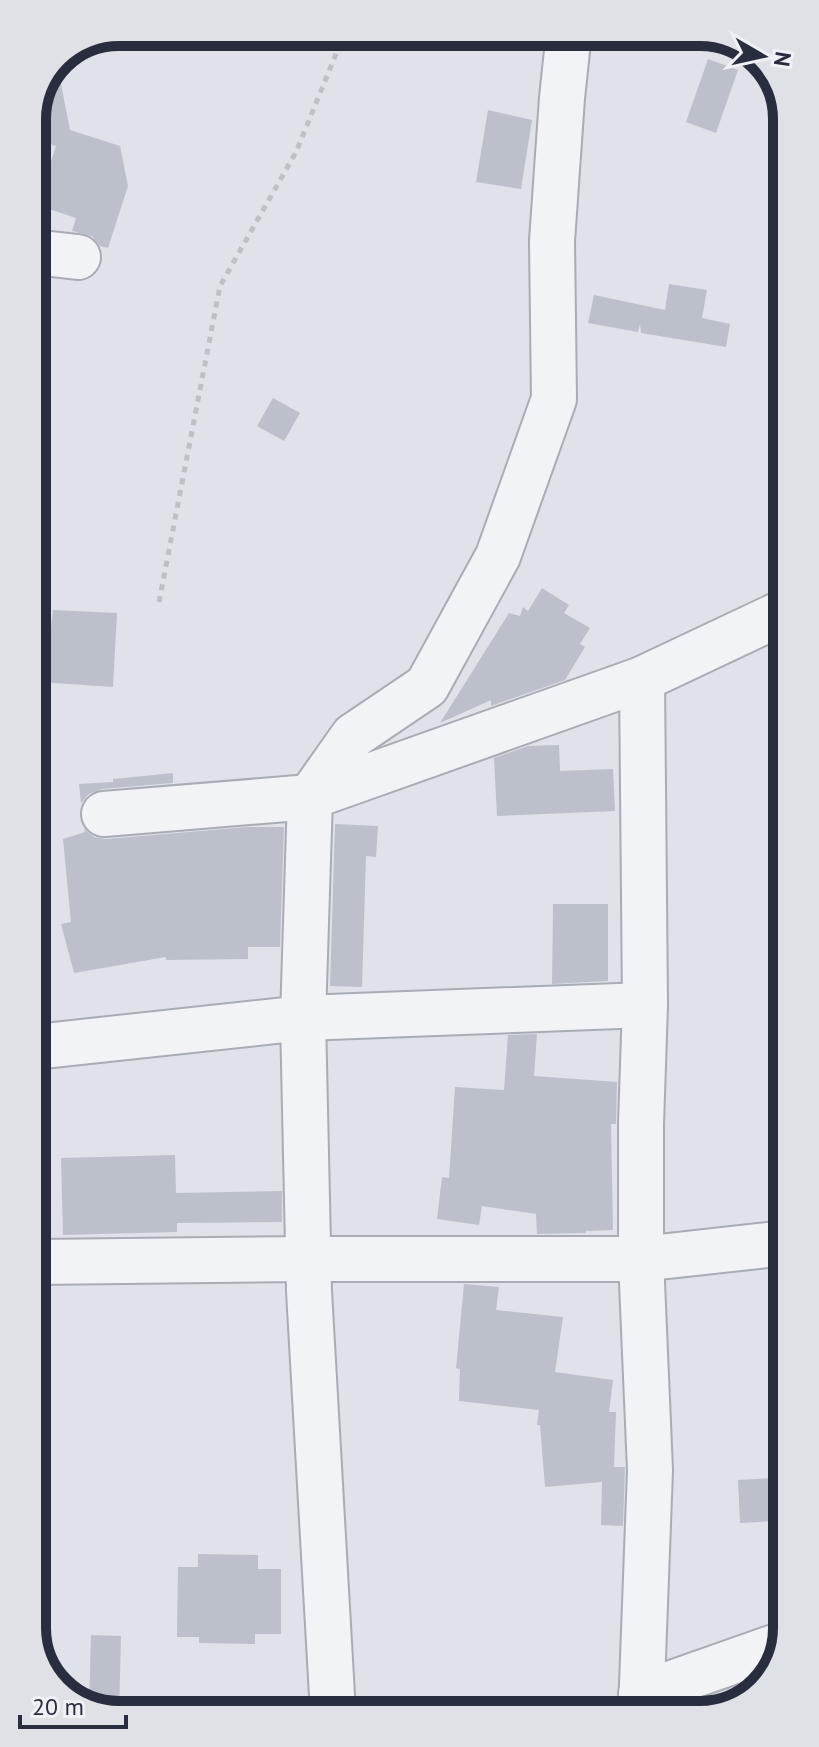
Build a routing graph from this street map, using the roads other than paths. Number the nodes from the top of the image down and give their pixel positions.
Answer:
1 (568, 46) edge
2 (46, 253) edge
3 (78, 257) dead end
4 (773, 617) edge
5 (642, 679) junction
6 (310, 797) junction
7 (104, 814) dead end
8 (645, 1005) junction
9 (303, 1018) junction
10 (46, 1046) edge
11 (773, 1244) edge
12 (308, 1259) junction
13 (641, 1259) junction
14 (46, 1262) edge
15 (770, 1649) edge
16 (332, 1701) edge
17 (641, 1701) edge
18 (643, 1701) edge

1 - 6 street
2 - 3 street
4 - 5 street
5 - 6 street
5 - 8 street
6 - 7 street
6 - 9 street
8 - 9 street
8 - 13 street
9 - 10 street
9 - 12 street
11 - 13 street
12 - 13 street
12 - 14 street
12 - 16 street
13 - 17 street
15 - 18 street

